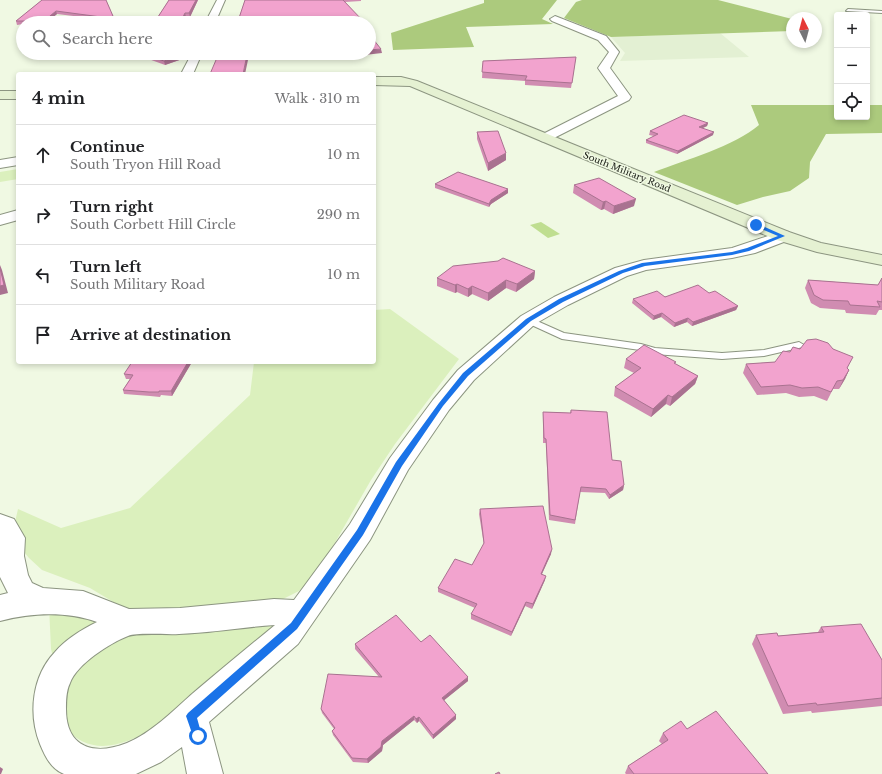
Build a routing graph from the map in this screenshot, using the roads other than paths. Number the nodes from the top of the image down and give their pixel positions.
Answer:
1 (221, 0) edge
2 (848, 10) dead end
3 (882, 12) edge
4 (213, 16) edge
5 (555, 19) dead end
6 (194, 60) edge
7 (188, 72) edge
8 (376, 81) edge
9 (16, 95) edge
10 (0, 96) edge
11 (546, 138) junction
12 (16, 161) edge
13 (0, 164) edge
14 (16, 216) edge
15 (0, 220) edge
16 (783, 236) junction
17 (882, 260) edge
18 (528, 320) junction
19 (798, 345) dead end
20 (0, 525) edge
21 (40, 601) junction
22 (0, 608) edge
23 (301, 614) junction
24 (127, 622) junction
25 (191, 716) junction
26 (205, 774) edge

1 - 4 street
2 - 3 lane
5 - 11 street
6 - 7 street
8 - 11 street, South Military Road
9 - 10 street
11 - 16 street, South Military Road
12 - 13 street
14 - 15 street
16 - 17 street, South Military Road
16 - 18 street
18 - 19 lane
18 - 23 street
20 - 21 street
21 - 22 street
21 - 24 street
23 - 24 street
23 - 25 street
24 - 25 street
25 - 26 street

